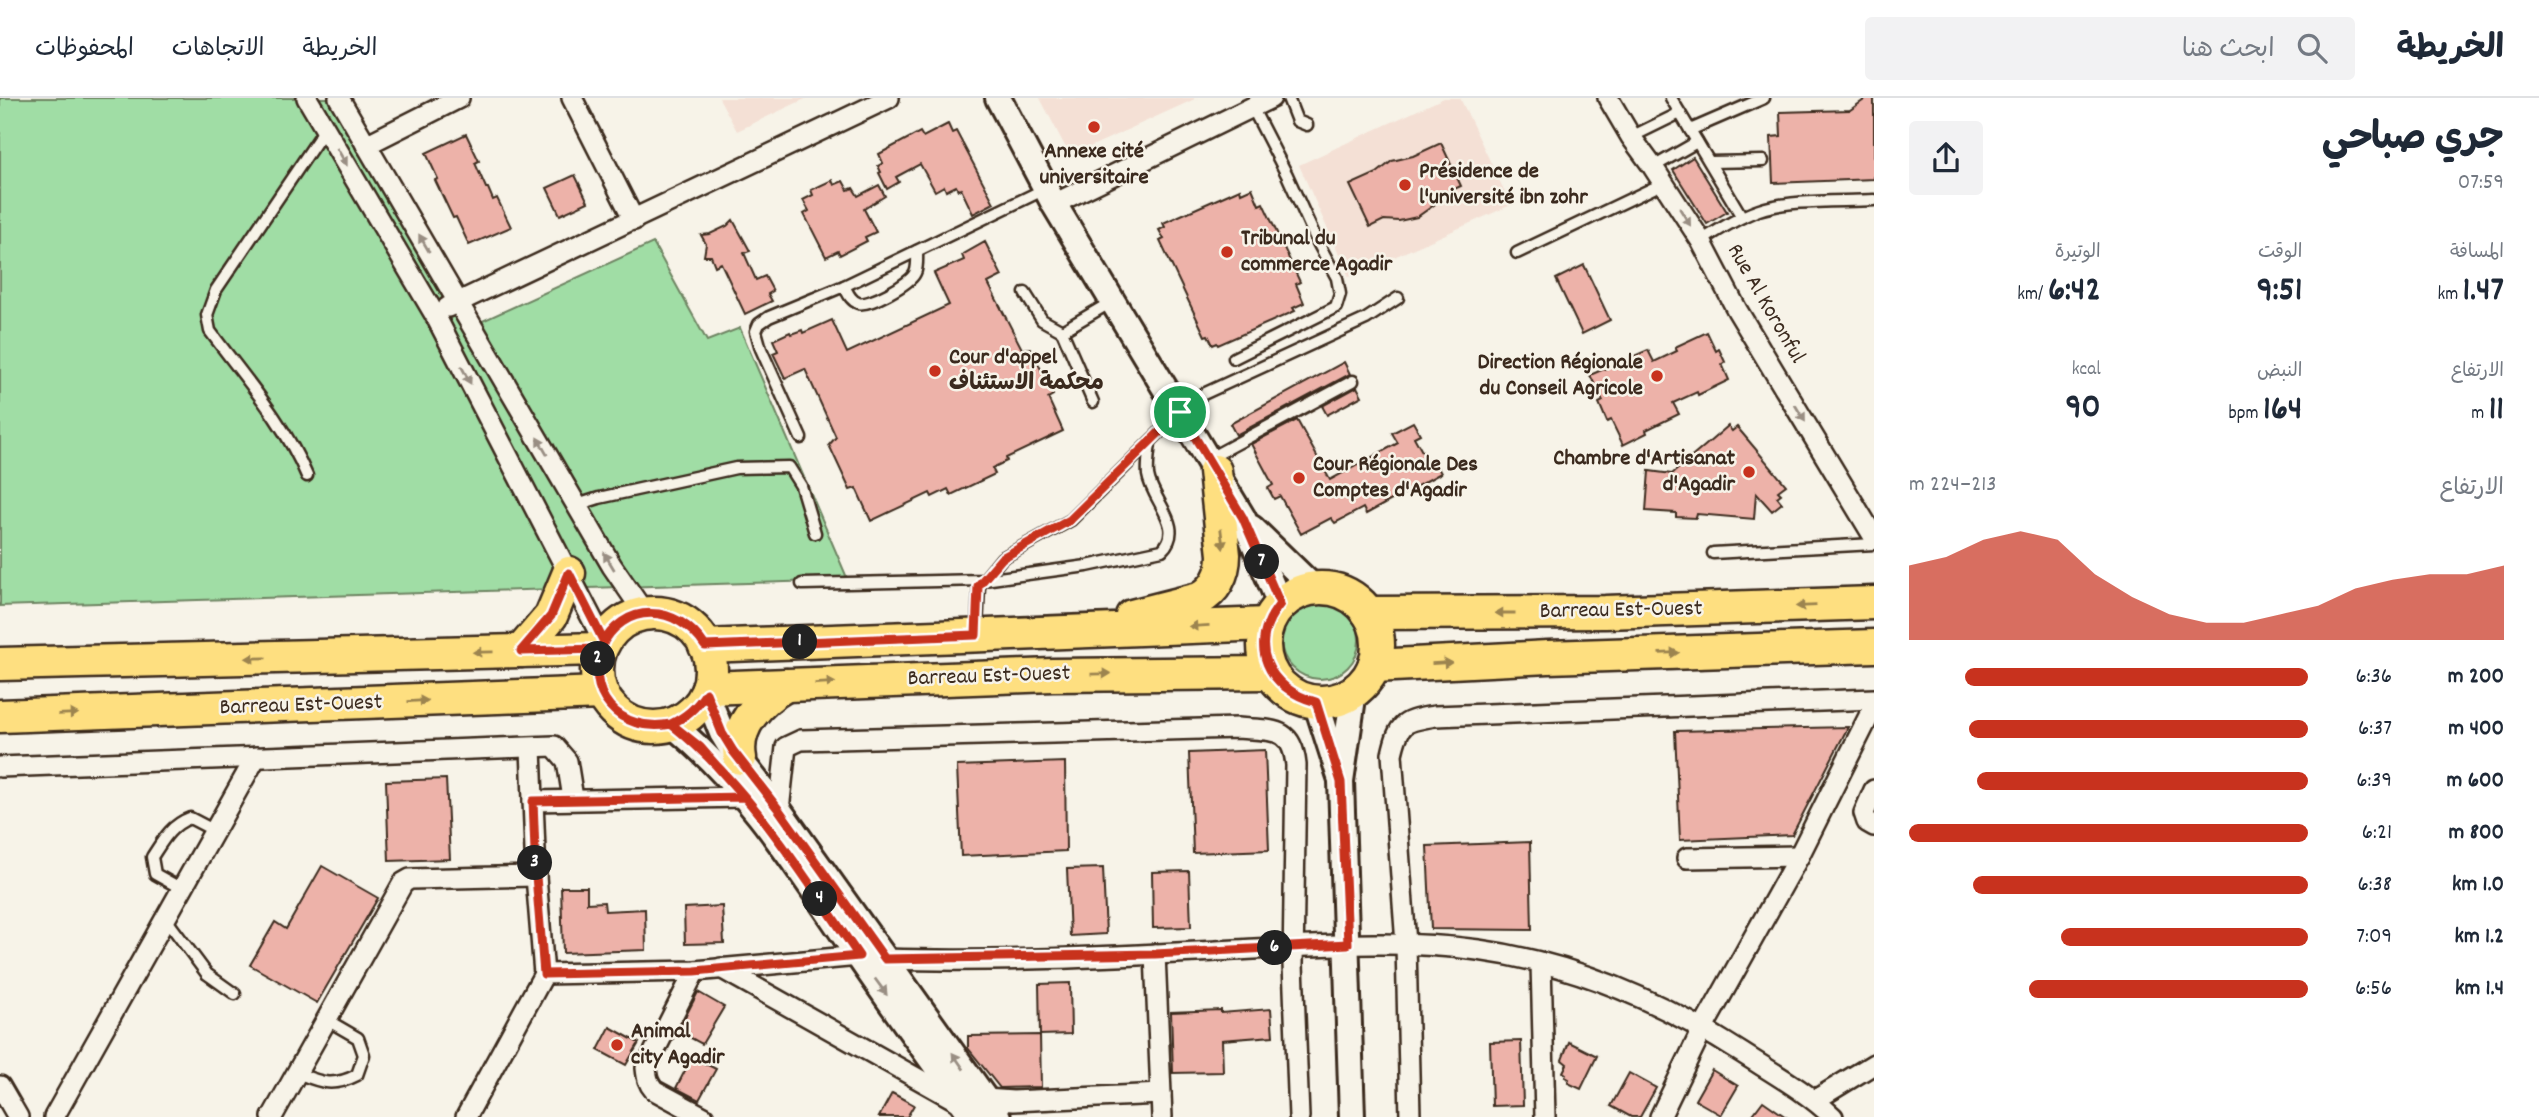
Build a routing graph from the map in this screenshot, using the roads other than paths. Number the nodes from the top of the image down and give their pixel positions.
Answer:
1 (307, 98) edge
2 (339, 98) edge
3 (459, 98) edge
4 (572, 98) edge
5 (889, 98) edge
6 (998, 98) edge
7 (1271, 98) edge
8 (1288, 98) edge
9 (1608, 98) edge
10 (1671, 98) edge
11 (1764, 98) edge
12 (1252, 107) junction
13 (1680, 113) junction
14 (1307, 125) dead end
15 (325, 128) junction
16 (1690, 130) junction
17 (1631, 137) junction
18 (1697, 142) junction
19 (366, 145) junction
20 (1763, 161) dead end
21 (1710, 162) junction
22 (1658, 175) junction
23 (1050, 196) junction
24 (1874, 200) edge
25 (1742, 216) junction
26 (634, 219) junction
27 (1701, 241) junction
28 (917, 251) junction
29 (1517, 253) dead end
30 (844, 286) junction
31 (1025, 293) dead end
32 (1398, 298) dead end
33 (1113, 301) junction
34 (458, 302) junction
35 (435, 315) junction
36 (1062, 331) junction
37 (1234, 358) dead end
38 (1353, 381) dead end
39 (1093, 402) dead end
40 (1179, 410) junction
41 (801, 438) dead end
42 (1150, 442) junction
43 (1212, 465) junction
44 (307, 476) dead end
45 (577, 505) junction
46 (1243, 518) junction
47 (815, 533) dead end
48 (1874, 537) edge
49 (1874, 544) edge
50 (1713, 554) dead end
51 (569, 573) junction
52 (984, 580) junction
53 (802, 584) dead end
54 (1314, 588) junction
55 (1874, 603) edge
56 (1368, 613) junction
57 (645, 614) junction
58 (1274, 614) junction
59 (1095, 631) junction
60 (976, 635) junction
61 (602, 646) junction
62 (705, 646) junction
63 (1874, 646) edge
64 (521, 651) junction
65 (0, 664) edge
66 (1374, 666) junction
67 (1270, 673) junction
68 (786, 685) junction
69 (707, 691) junction
70 (1354, 691) junction
71 (601, 693) junction
72 (1874, 699) edge
73 (1316, 702) junction
74 (1874, 706) edge
75 (0, 716) edge
76 (671, 724) junction
77 (531, 748) junction
78 (256, 757) junction
79 (740, 758) junction
80 (0, 767) edge
81 (1341, 782) junction
82 (1874, 790) edge
83 (744, 797) junction
84 (573, 799) junction
85 (533, 801) junction
86 (779, 810) junction
87 (1874, 826) edge
88 (215, 831) junction
89 (1799, 856) junction
90 (1687, 858) dead end
91 (536, 876) junction
92 (182, 889) junction
93 (166, 918) junction
94 (1348, 944) junction
95 (1406, 944) junction
96 (1293, 947) junction
97 (1155, 954) junction
98 (859, 956) junction
99 (885, 959) junction
100 (1541, 962) junction
101 (721, 968) junction
102 (695, 971) junction
103 (544, 974) junction
104 (234, 994) dead end
105 (327, 1020) junction
106 (1703, 1028) junction
107 (1874, 1064) edge
108 (297, 1073) junction
109 (0, 1086) edge
110 (1161, 1094) junction
111 (1815, 1100) junction
112 (976, 1111) edge
113 (18, 1117) edge
114 (54, 1117) edge
115 (272, 1117) edge
116 (466, 1117) edge
117 (704, 1117) edge
118 (1162, 1117) edge
119 (1299, 1117) edge
120 (1352, 1117) edge
121 (1410, 1117) edge
122 (1545, 1117) edge
123 (1660, 1117) edge
124 (1833, 1117) edge

1 - 15 street
2 - 19 street
3 - 19 street
4 - 26 street
5 - 26 street
6 - 23 street
7 - 12 street
8 - 14 lane
9 - 17 street, Rue Al Koronful
10 - 13 lane
11 - 16 lane
12 - 23 street
12 - 37 lane
13 - 16 lane
13 - 17 lane
15 -> 35 street
15 - 44 lane
16 - 18 lane
17 - 22 street, Rue Al Koronful
18 - 21 lane
18 - 22 lane
34 -> 19 street
20 - 21 lane
21 - 25 lane
22 -> 27 street, Rue Al Koronful
22 - 29 lane
23 - 28 lane
23 - 33 street
24 - 25 lane
25 - 27 lane
26 - 34 street
27 -> 48 street, Rue Al Koronful
28 - 30 lane
28 - 30 lane
30 - 41 lane
31 - 36 lane
32 - 40 lane
33 - 36 lane
33 - 40 street
34 - 35 street
45 -> 34 street
35 -> 51 street
36 - 39 lane
38 - 43 lane
40 - 42 lane
40 - 43 street
42 - 52 lane
42 - 52 lane
43 - 46 street
43 -> 59 main road
45 - 47 lane
57 -> 45 street
46 - 54 street
46 - 58 street
49 - 50 lane
51 - 61 street
51 - 64 main road
52 - 53 lane
52 - 60 lane
54 - 56 main road
54 - 58 main road
55 -> 56 main road, Barreau Est-Ouest
56 - 66 main road
57 - 61 main road
57 - 62 main road
58 -> 59 main road, Barreau Est-Ouest
58 - 67 main road
59 - 60 main road, Barreau Est-Ouest
60 - 62 main road, Barreau Est-Ouest
61 - 64 main road
61 - 71 main road
62 - 69 main road
66 -> 63 main road, Barreau Est-Ouest
64 -> 65 main road
66 - 70 main road
68 -> 67 main road, Barreau Est-Ouest
67 - 73 main road
68 - 69 main road, Barreau Est-Ouest
68 - 79 main road
69 - 76 main road
69 - 79 street
70 - 73 main road
70 - 81 street
75 -> 71 main road, Barreau Est-Ouest
71 - 76 main road
72 - 95 street
73 - 81 street
74 - 89 street
76 - 83 street
77 - 78 street
77 - 84 street
77 - 85 street
78 - 80 street
78 - 88 street
79 - 86 street
81 - 94 street
82 - 87 street
83 - 84 street
83 - 98 street
84 - 85 street
85 - 91 street
86 - 96 street
86 - 99 street
88 - 92 street
88 - 92 lane
89 - 90 street
89 - 106 street
91 - 103 street
91 - 105 street
92 - 93 street
93 - 104 lane
93 - 114 street
94 - 95 street
94 - 96 street
94 - 120 street
95 - 100 street
95 - 121 street
96 - 97 street
96 - 119 street
97 - 99 street
97 - 110 street
98 - 101 street
98 -> 112 street
112 -> 99 street
100 - 106 street
100 - 122 street
101 - 102 street
101 - 112 street
102 - 103 street
102 - 117 street
103 - 116 street
105 - 108 street
105 - 108 lane
106 - 111 street
106 - 123 street
107 - 111 street
108 - 115 street
109 - 113 street
110 - 112 street
110 - 118 street
111 - 124 street

